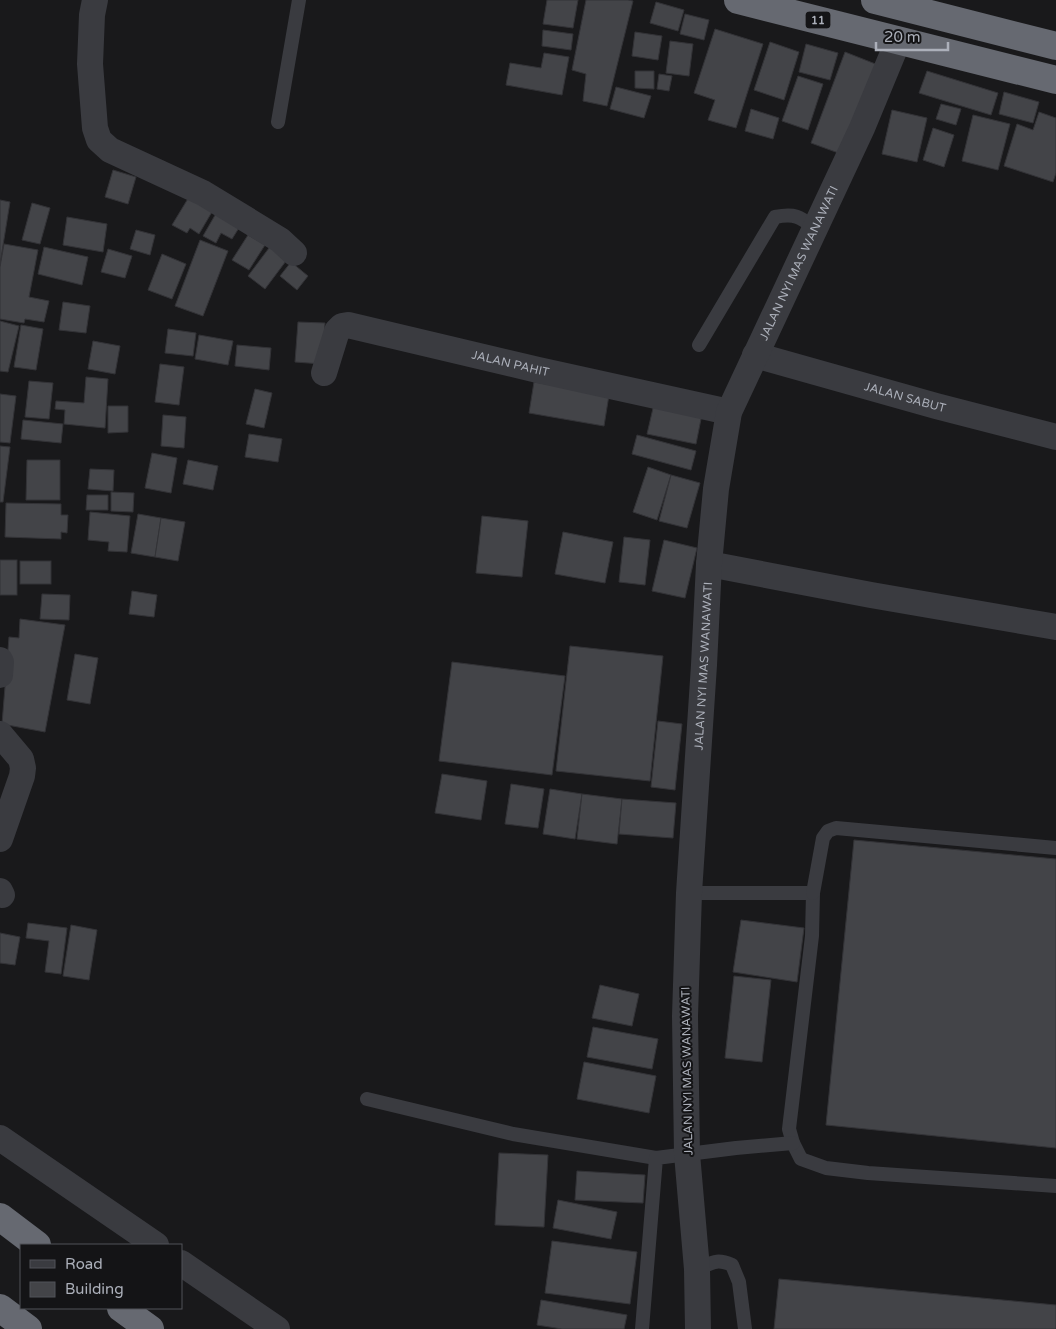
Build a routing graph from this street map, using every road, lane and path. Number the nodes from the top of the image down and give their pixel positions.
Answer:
1 (95, 0) edge
2 (298, 0) edge
3 (738, 0) edge
4 (875, 0) edge
5 (912, 4) edge
6 (898, 41) junction
7 (1056, 46) edge
8 (1056, 80) edge
9 (278, 122) dead end
10 (816, 229) junction
11 (294, 253) dead end
12 (699, 345) dead end
13 (755, 355) junction
14 (324, 373) dead end
15 (729, 412) junction
16 (1056, 437) edge
17 (709, 564) junction
18 (1056, 627) edge
19 (0, 660) edge
20 (0, 675) edge
21 (0, 734) edge
22 (0, 839) edge
23 (1056, 848) edge
24 (689, 893) junction
25 (813, 893) junction
26 (367, 1100) dead end
27 (0, 1138) edge
28 (793, 1144) junction
29 (687, 1154) junction
30 (656, 1158) junction
31 (1056, 1186) edge
32 (0, 1218) edge
33 (36, 1244) edge
34 (155, 1244) edge
35 (182, 1264) edge
36 (697, 1268) junction
37 (0, 1308) edge
38 (122, 1309) edge
39 (28, 1329) edge
40 (150, 1329) edge
41 (277, 1329) edge
42 (642, 1329) edge
43 (698, 1329) edge
44 (745, 1329) edge

1 - 11 street
2 - 9 lane
3 - 6 highway, 11
4 - 5 highway
5 - 7 highway
6 - 8 highway, 11
6 - 10 street, JALAN NYI MAS WANAWATI
10 - 12 lane
10 - 13 street, JALAN NYI MAS WANAWATI
13 - 15 street, JALAN NYI MAS WANAWATI
13 - 16 street, JALAN SABUT
14 - 15 street, JALAN PAHIT
15 - 17 street, JALAN NYI MAS WANAWATI
17 - 18 street
17 - 24 street, JALAN NYI MAS WANAWATI
19 - 20 street
21 - 22 street
23 - 25 lane
24 - 25 lane
24 - 29 street, JALAN NYI MAS WANAWATI
25 - 28 lane
26 - 30 lane
27 - 34 street
28 - 29 lane
28 - 31 lane
29 - 30 lane
29 - 36 street, JALAN NYI MAS WANAWATI
30 - 42 lane
32 - 33 highway
35 - 41 street
36 - 43 street, JALAN NYI MAS WANAWATI
36 - 44 lane
37 - 39 highway
38 - 40 highway

